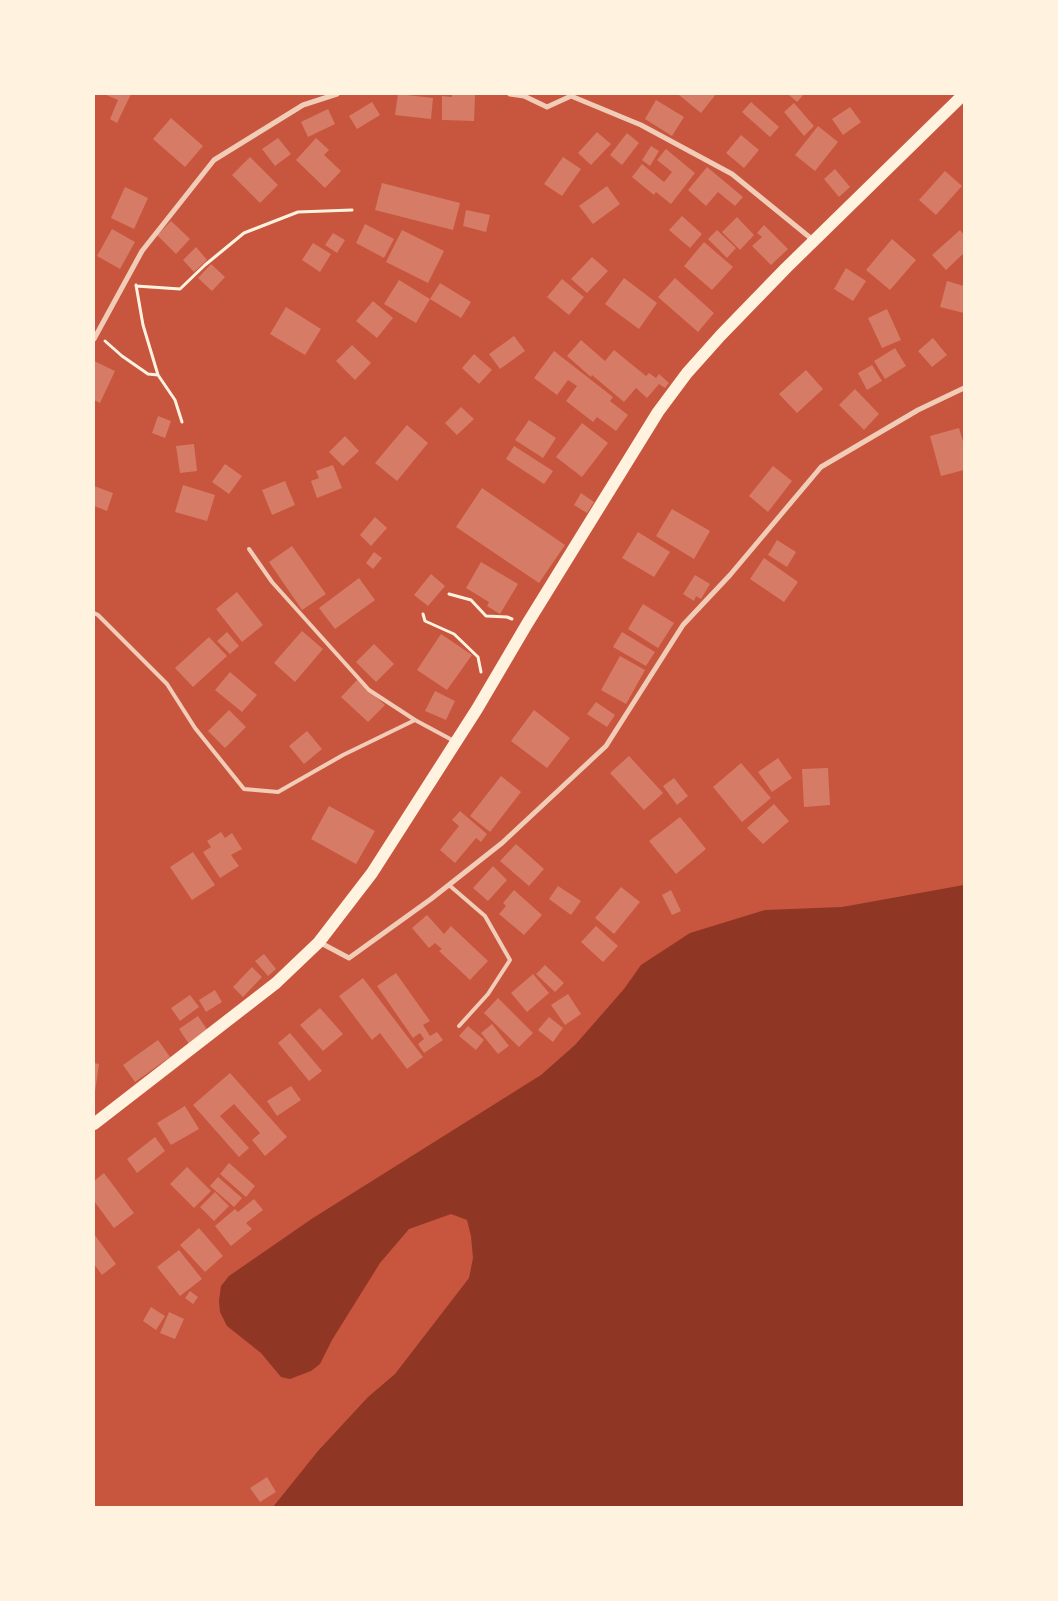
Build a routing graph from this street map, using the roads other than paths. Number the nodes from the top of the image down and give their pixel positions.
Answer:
1 (337, 94) edge
2 (510, 94) edge
3 (964, 94) edge
4 (814, 241) junction
5 (95, 337) edge
6 (964, 388) edge
7 (249, 549) dead end
8 (94, 613) edge
9 (415, 720) junction
10 (456, 742) junction
11 (449, 885) junction
12 (319, 942) junction
13 (459, 1026) dead end
14 (94, 1124) edge

1 - 5 street
2 - 4 street
3 - 4 main road
4 - 10 main road
6 - 11 street
7 - 9 lane
8 - 9 lane
9 - 10 lane
10 - 12 main road
11 - 12 street
11 - 13 lane
12 - 14 main road

